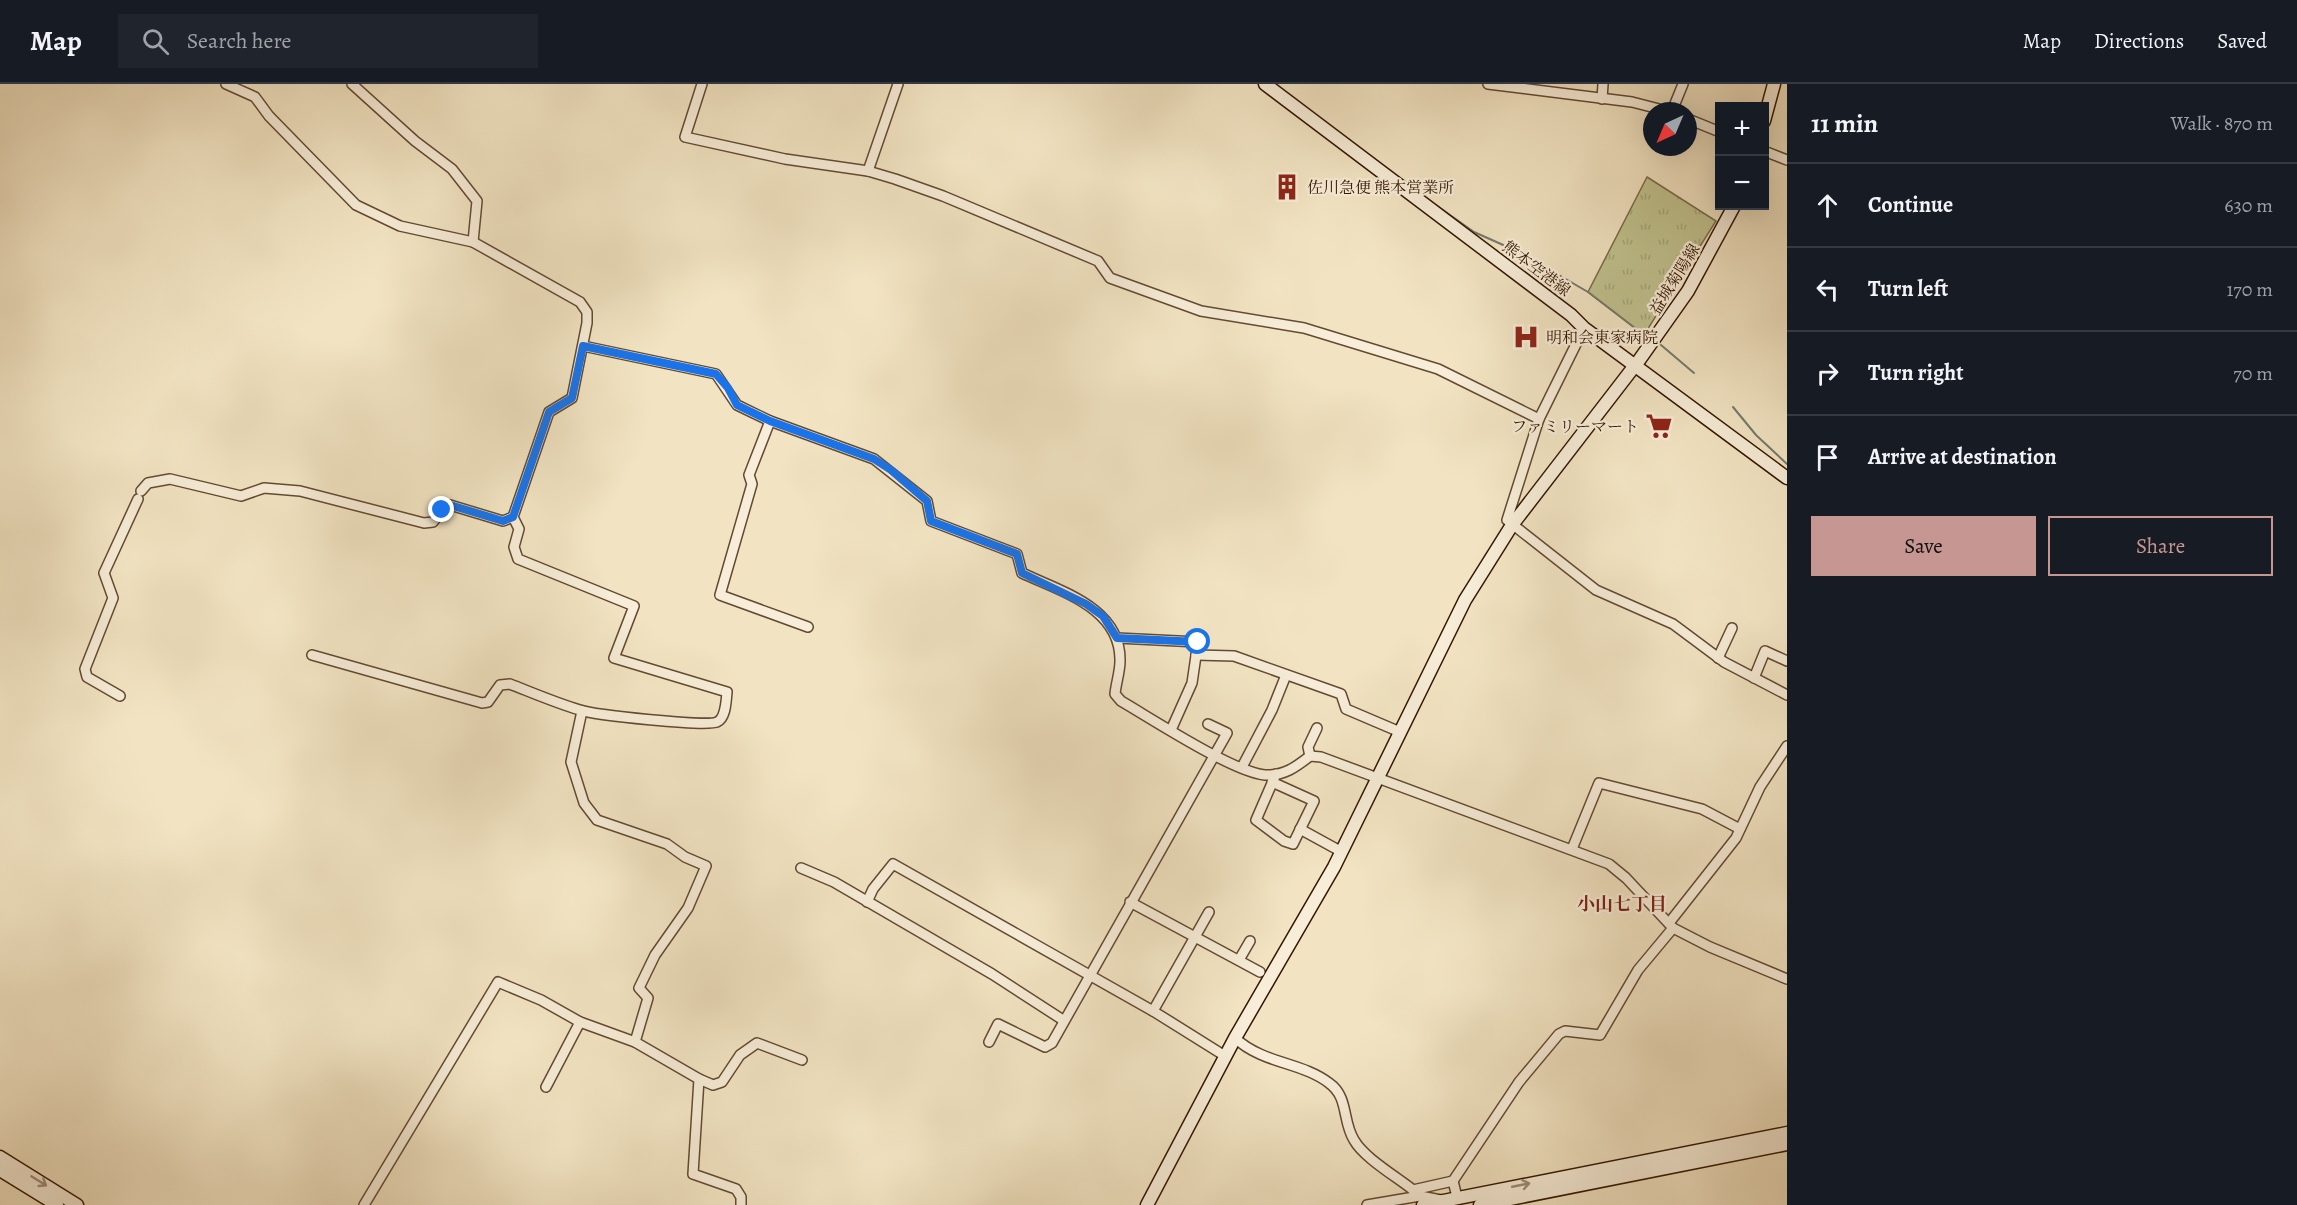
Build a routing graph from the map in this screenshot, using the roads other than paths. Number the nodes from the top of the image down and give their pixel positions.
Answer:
1 (226, 84) edge
2 (352, 84) edge
3 (702, 84) edge
4 (898, 84) edge
5 (1265, 84) edge
6 (1488, 84) edge
7 (1603, 84) edge
8 (1683, 84) edge
9 (1773, 84) edge
10 (1602, 99) junction
11 (1676, 102) edge
12 (1769, 102) edge
13 (1643, 105) edge
14 (1697, 123) edge
15 (1715, 130) edge
16 (1769, 153) edge
17 (1787, 160) edge
18 (868, 171) junction
19 (1732, 210) edge
20 (473, 242) junction
21 (1584, 328) junction
22 (583, 346) junction
23 (1634, 367) junction
24 (1539, 419) junction
25 (770, 421) junction
26 (1787, 478) edge
27 (513, 517) junction
28 (1512, 525) junction
29 (808, 627) dead end
30 (1732, 628) dead end
31 (1117, 638) junction
32 (312, 655) dead end
33 (1196, 656) junction
34 (1718, 658) junction
35 (1787, 661) edge
36 (1286, 675) junction
37 (1754, 678) junction
38 (1787, 695) edge
39 (120, 696) dead end
40 (582, 711) junction
41 (1208, 724) dead end
42 (1317, 728) dead end
43 (1171, 730) junction
44 (1400, 732) junction
45 (1787, 746) edge
46 (1217, 755) junction
47 (1310, 756) junction
48 (1242, 767) junction
49 (1274, 778) junction
50 (1378, 778) junction
51 (1300, 829) junction
52 (1740, 829) junction
53 (1572, 849) junction
54 (1342, 852) junction
55 (801, 868) dead end
56 (867, 902) junction
57 (1130, 902) junction
58 (1209, 912) dead end
59 (1671, 925) junction
60 (1195, 934) junction
61 (1250, 941) dead end
62 (1239, 960) junction
63 (1260, 972) dead end
64 (1089, 975) junction
65 (1787, 979) edge
66 (1153, 1011) junction
67 (1063, 1020) junction
68 (580, 1022) junction
69 (1235, 1038) junction
70 (635, 1042) junction
71 (989, 1042) dead end
72 (1225, 1056) junction
73 (802, 1060) dead end
74 (699, 1079) junction
75 (546, 1087) dead end
76 (1787, 1133) edge
77 (1787, 1144) edge
78 (0, 1158) edge
79 (0, 1170) edge
80 (1453, 1181) junction
81 (1443, 1200) junction
82 (1458, 1201) edge
83 (57, 1205) edge
84 (77, 1205) edge
85 (364, 1205) edge
86 (741, 1205) edge
87 (1147, 1205) edge
88 (1367, 1205) edge
89 (1423, 1205) edge
90 (1480, 1205) edge

1 - 20 street
2 - 20 street
3 - 18 street
4 - 18 street
5 - 21 street, 熊本空港線
6 - 10 street
7 - 10 street
8 - 11 street
9 - 12 street
10 - 13 street
14 - 15 street
16 - 17 street
18 - 24 street
19 - 23 street, 益城菊陽線
20 - 22 street
21 - 23 street, 熊本空港線
21 - 24 street
22 - 25 street
22 - 27 street
23 - 26 street, 熊本空港線
23 - 28 street, 益城菊陽線
24 - 28 street
25 - 29 street
25 - 31 street
27 - 39 street
27 - 40 street
28 - 34 street
28 - 44 street, 益城菊陽線
30 - 34 street
31 - 33 street
31 - 43 street
32 - 40 street
33 - 36 street
33 - 43 street
34 - 37 street
35 - 37 street
36 - 44 street
36 - 48 street
37 - 38 street
40 - 70 street
41 - 46 street
42 - 47 street
43 - 46 street
44 - 50 street, 益城菊陽線
45 - 52 street
46 - 48 street
46 - 57 street
47 - 49 street
47 - 50 street
48 - 49 street
49 - 51 street
49 - 51 street
50 - 53 street
50 - 54 street, 益城菊陽線
51 - 54 street
52 - 53 street
52 - 59 street
53 - 59 street
54 - 69 street, 益城菊陽線
55 - 56 street
56 - 64 street
56 - 67 street
57 - 60 street
57 - 64 street
58 - 60 street
59 - 65 street
59 - 80 street
60 - 62 street
60 - 66 street
61 - 62 street
62 - 63 street
64 - 66 street
64 - 67 street
66 - 72 street
67 - 71 street
68 - 70 street
68 - 75 street
68 - 85 street
69 - 72 street, 益城菊陽線
69 - 80 street
70 - 74 street
72 - 87 street, 益城菊陽線
73 - 74 street
74 - 86 street
82 -> 76 street
77 - 90 street
78 -> 84 street
79 - 83 street
80 - 82 street
81 - 82 street
81 - 88 street
81 - 89 street

